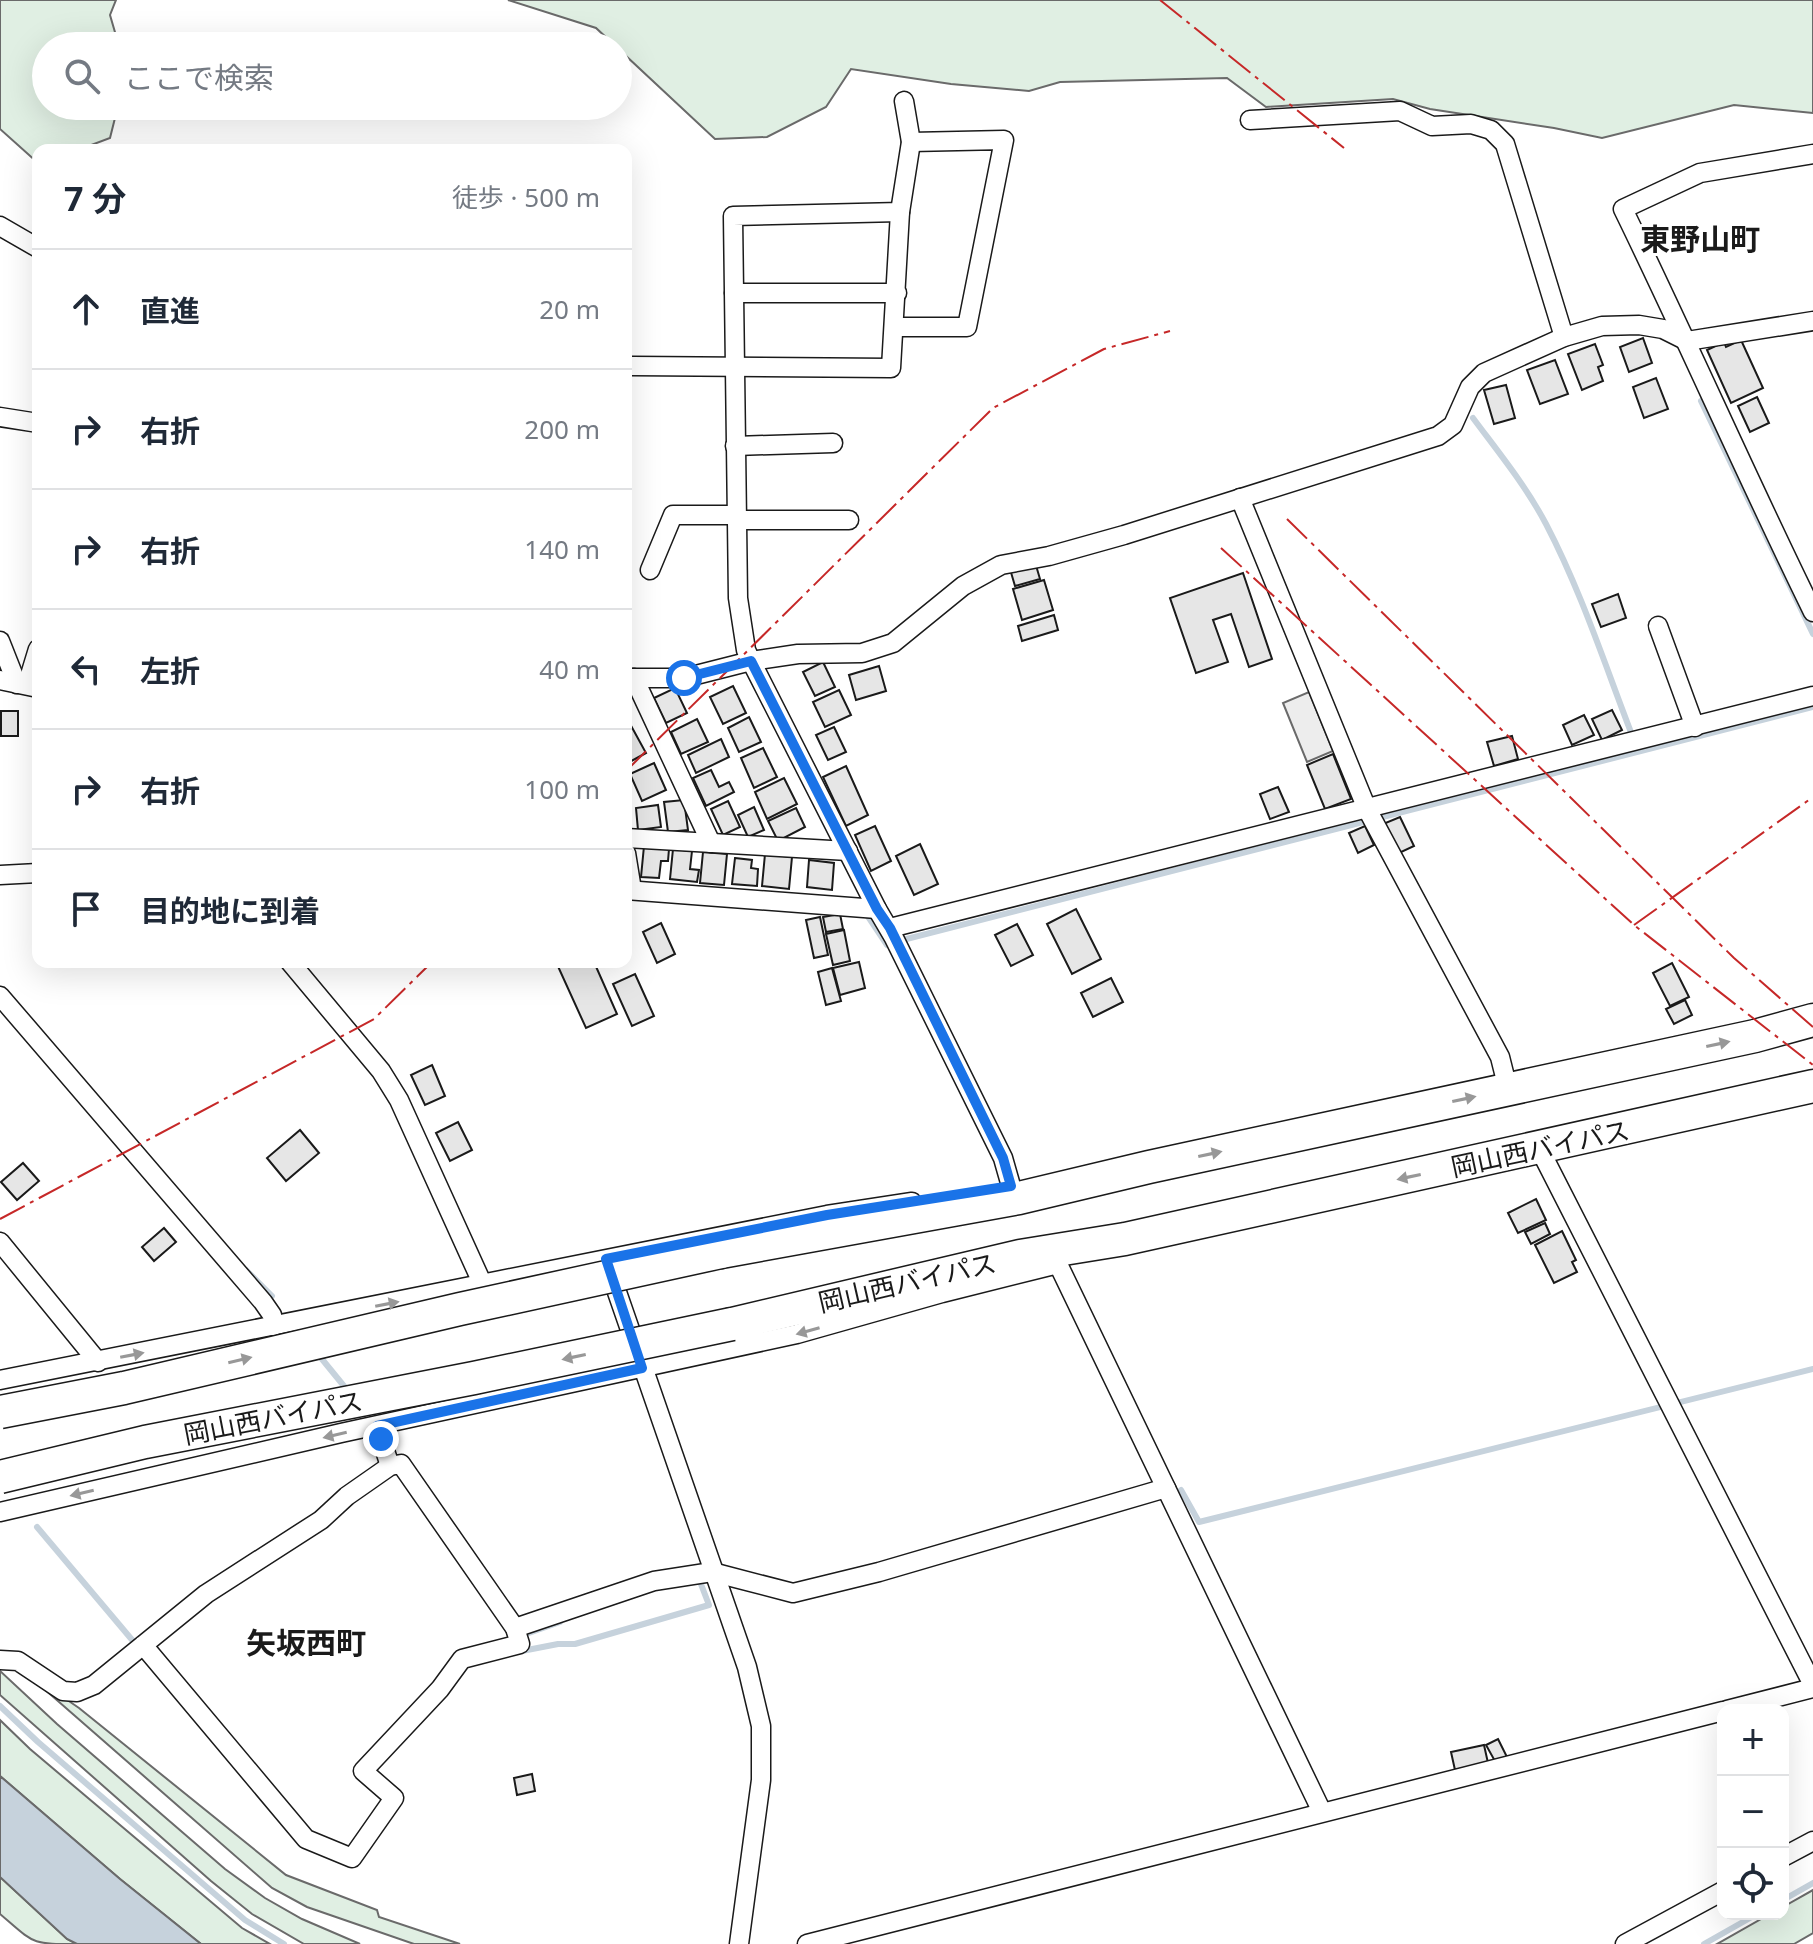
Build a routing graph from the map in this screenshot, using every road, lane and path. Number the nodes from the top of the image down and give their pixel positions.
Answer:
1 (904, 101) dead end
2 (1250, 120) dead end
3 (911, 142) junction
4 (1813, 154) edge
5 (900, 212) junction
6 (0, 226) edge
7 (32, 245) edge
8 (734, 293) junction
9 (897, 293) junction
10 (1813, 321) edge
11 (895, 327) junction
12 (1564, 337) junction
13 (1687, 341) junction
14 (632, 366) dead end
15 (735, 366) junction
16 (0, 417) edge
17 (32, 422) edge
18 (833, 443) dead end
19 (735, 446) junction
20 (1240, 498) junction
21 (736, 518) junction
22 (849, 520) dead end
23 (650, 570) dead end
24 (1813, 612) edge
25 (1658, 626) dead end
26 (0, 641) edge
27 (32, 661) edge
28 (751, 661) junction
29 (632, 678) edge
30 (632, 682) edge
31 (20, 684) edge
32 (1813, 696) edge
33 (1695, 727) junction
34 (1371, 816) junction
35 (632, 838) edge
36 (711, 843) junction
37 (848, 851) junction
38 (32, 873) edge
39 (0, 875) edge
40 (632, 887) edge
41 (877, 909) junction
42 (894, 937) junction
43 (295, 968) edge
44 (0, 996) edge
45 (1813, 1020) edge
46 (1813, 1086) edge
47 (1508, 1089) junction
48 (1539, 1148) junction
49 (1149, 1167) junction
50 (1011, 1186) junction
51 (1125, 1239) junction
52 (0, 1242) edge
53 (606, 1259) junction
54 (1058, 1264) junction
55 (483, 1285) junction
56 (274, 1326) junction
57 (98, 1362) junction
58 (642, 1368) junction
59 (0, 1380) edge
60 (0, 1412) edge
61 (377, 1426) junction
62 (390, 1466) junction
63 (0, 1477) edge
64 (1166, 1488) junction
65 (0, 1512) edge
66 (712, 1572) junction
67 (515, 1628) junction
68 (143, 1645) junction
69 (0, 1660) edge
70 (1813, 1687) edge
71 (1748, 1704) edge
72 (1717, 1712) edge
73 (1322, 1812) junction
74 (1813, 1841) edge
75 (1789, 1854) edge
76 (1717, 1894) edge
77 (739, 1944) edge
78 (807, 1944) edge
79 (1625, 1944) edge

1 - 3 street
2 - 12 street
3 - 5 street
3 - 11 street
4 - 13 street
5 - 8 street
5 - 9 street
6 - 7 street
8 - 9 street
8 - 15 street
9 - 11 street
10 - 13 street
11 - 15 street
12 - 13 street
12 - 20 street
13 - 24 street
14 - 15 street
15 - 19 street
16 - 17 street
18 - 19 street
19 - 21 street
20 - 28 street
20 - 34 street
21 - 22 street
21 - 23 street
21 - 28 street
25 - 33 street
26 - 31 street
27 - 31 street
28 - 29 street
28 - 37 street
30 - 36 street
32 - 33 street
33 - 34 street
34 - 42 street
34 - 47 street
35 - 36 street
36 - 37 street
37 - 41 street
38 - 39 street
40 - 41 street
41 - 42 street
42 - 50 street
43 - 55 street
44 - 56 street
47 -> 45 highway
46 - 48 highway, 岡山西バイパス
49 -> 47 highway
48 -> 51 highway, 岡山西バイパス
48 - 70 street
49 - 50 street
60 -> 49 highway, bridge
50 - 53 street
51 - 54 street
51 -> 63 highway, 岡山西バイパス, bridge
52 - 57 street
53 - 55 street
53 - 58 street
54 -> 58 street
54 - 64 street
56 -> 55 street
57 -> 56 street
57 - 59 street
58 - 61 street
58 - 66 street
61 - 62 street
61 -> 65 street
62 - 67 street
62 - 68 street
64 - 66 street
64 - 73 street
66 - 67 street
66 - 77 street
67 - 68 street
68 - 69 street
70 - 71 street
72 - 73 street
73 - 78 street
74 - 75 street
76 - 79 street

